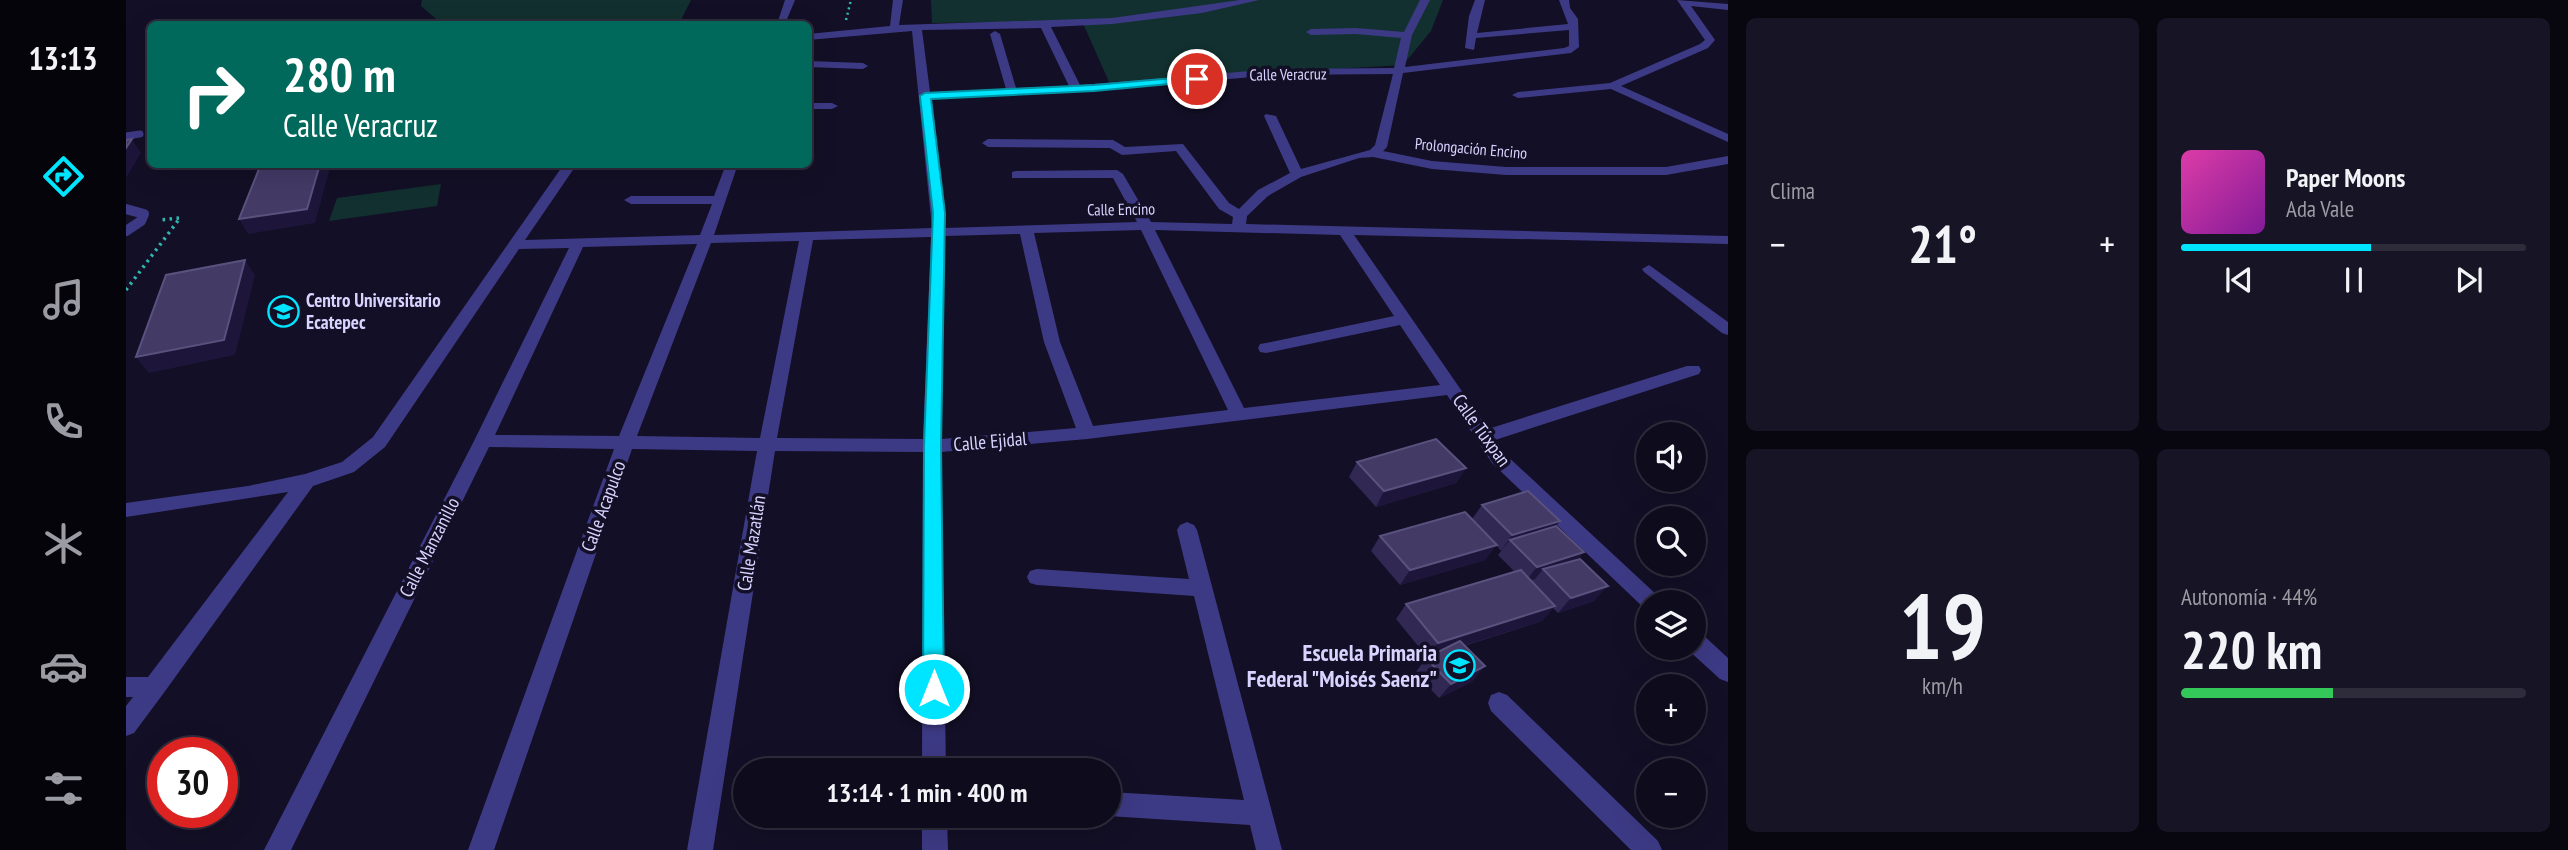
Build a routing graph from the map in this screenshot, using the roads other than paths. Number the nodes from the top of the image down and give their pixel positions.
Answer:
1 (790, 0) edge
2 (898, 0) edge
3 (1188, 0) edge
4 (1254, 0) edge
5 (1425, 0) edge
6 (1480, 0) edge
7 (1564, 0) edge
8 (1683, 2) edge
9 (1728, 7) edge
10 (1202, 10) junction
11 (782, 21) edge
12 (1045, 25) junction
13 (1572, 27) junction
14 (894, 28) junction
15 (917, 28) junction
16 (1311, 33) dead end
17 (995, 34) dead end
18 (1407, 35) junction
19 (1471, 36) junction
20 (812, 37) edge
21 (1469, 62) junction
22 (812, 64) edge
23 (863, 66) dead end
24 (1400, 69) junction
25 (1612, 86) junction
26 (1076, 89) junction
27 (1012, 92) junction
28 (1518, 95) dead end
29 (925, 96) junction
30 (812, 106) edge
31 (832, 106) dead end
32 (1270, 116) dead end
33 (140, 134) dead end
34 (126, 136) edge
35 (1728, 138) edge
36 (988, 143) dead end
37 (1373, 153) junction
38 (1728, 160) edge
39 (568, 168) edge
40 (731, 168) edge
41 (1297, 174) junction
42 (1016, 175) dead end
43 (631, 200) dead end
44 (719, 200) junction
45 (126, 209) edge
46 (1239, 221) junction
47 (1146, 226) junction
48 (1026, 229) junction
49 (126, 231) edge
50 (1344, 231) junction
51 (939, 233) junction
52 (807, 237) junction
53 (706, 239) junction
54 (1728, 240) edge
55 (578, 243) junction
56 (514, 245) junction
57 (1650, 269) dead end
58 (1404, 319) junction
59 (1728, 330) edge
60 (1266, 348) dead end
61 (1692, 370) dead end
62 (1452, 389) junction
63 (1238, 414) junction
64 (1087, 433) junction
65 (1483, 436) junction
66 (483, 441) junction
67 (625, 443) junction
68 (767, 444) junction
69 (932, 446) junction
70 (306, 481) junction
71 (126, 510) edge
72 (1187, 530) dead end
73 (1037, 577) dead end
74 (1201, 588) junction
75 (1637, 590) edge
76 (1706, 652) edge
77 (1728, 672) edge
78 (126, 687) edge
79 (155, 687) junction
80 (1499, 704) dead end
81 (126, 725) edge
82 (934, 758) edge
83 (1121, 805) edge
84 (1259, 813) junction
85 (935, 828) edge
86 (277, 850) edge
87 (481, 850) edge
88 (700, 850) edge
89 (935, 850) edge
90 (1269, 850) edge
91 (1649, 850) edge

1 - 11 street
2 - 14 street
3 - 10 street
4 - 10 street
5 - 18 street
6 - 19 street
7 - 13 street
8 - 9 street
8 - 25 street
10 - 12 street
12 - 15 street
12 - 26 street
13 - 19 street
13 - 21 street, Calle Veracruz
14 - 15 street
14 - 20 street
15 - 29 street
16 - 18 street
17 - 27 street
18 - 24 street
19 - 21 street
21 - 24 street, Calle Veracruz
22 - 23 street
24 - 26 street, Calle Veracruz
24 - 37 street
25 - 28 street
25 - 35 street
26 - 27 street, Calle Veracruz
27 - 29 street, Calle Veracruz
29 - 51 street
30 - 31 street
32 - 41 street
33 - 34 lane
36 - 46 street
37 - 38 street, Prolongación Encino
37 - 41 street, Prolongación Encino
39 - 56 street
40 - 44 street, Calle Acapulco
41 - 46 street, Prolongación Encino
42 - 47 street
43 - 44 street
44 - 53 street, Calle Acapulco
45 - 49 lane
46 - 47 street, Calle Encino
46 - 50 street, Calle Encino
47 - 48 street, Calle Encino
47 - 63 street
48 - 51 street, Calle Encino
48 - 64 street
50 - 54 street, Calle Encino
50 - 58 street, Calle Túxpan
51 - 52 street, Calle Encino
51 - 69 street
52 - 53 street, Calle Encino
52 - 68 street, Calle Mazatlán
53 - 55 street, Calle Encino
53 - 67 street, Calle Acapulco
55 - 56 street, Calle Encino
55 - 66 street, Calle Manzanillo
56 - 70 street
57 - 59 street
58 - 60 street
58 - 62 street, Calle Túxpan
61 - 65 street
62 - 63 street, Calle Ejidal
62 - 65 street, Calle Túxpan
63 - 64 street, Calle Ejidal
64 - 69 street, Calle Ejidal
65 - 75 street, Calle Túxpan
66 - 67 street, Calle Ejidal
66 - 86 street, Calle Manzanillo
67 - 68 street, Calle Ejidal
67 - 87 street, Calle Acapulco
68 - 69 street, Calle Ejidal
68 - 88 street, Calle Mazatlán
69 - 82 street
70 - 71 street
70 - 79 street
72 - 74 street
73 - 74 street
74 - 84 street
76 - 77 street
78 - 79 street
79 - 81 street
80 - 91 street
83 - 84 street
84 - 90 street
85 - 89 street

